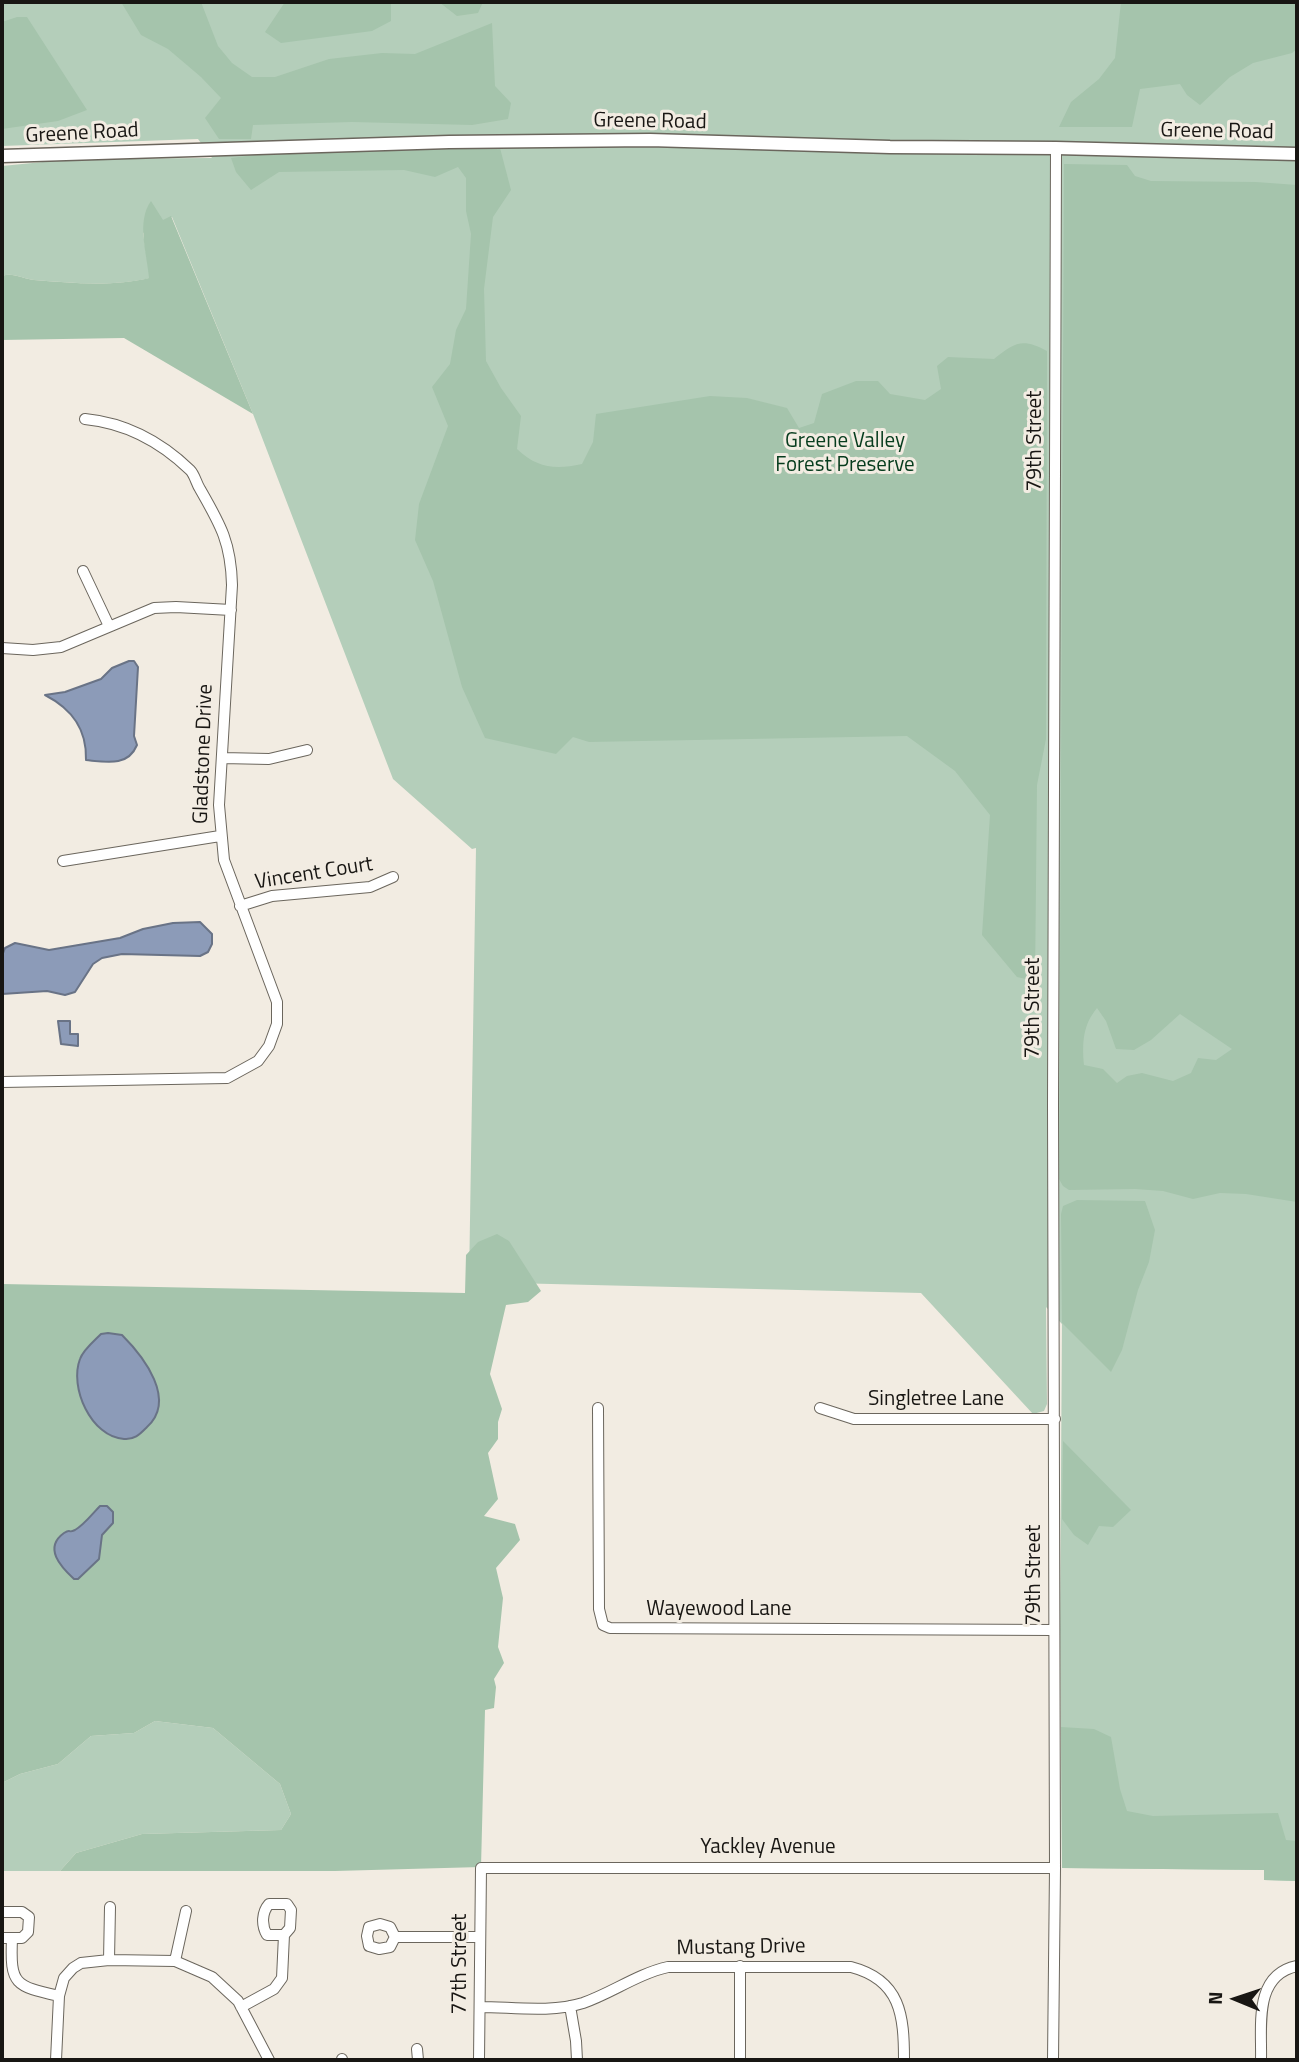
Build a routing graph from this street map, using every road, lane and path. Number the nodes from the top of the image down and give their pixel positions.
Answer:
1 (1056, 148) junction
2 (1297, 154) edge
3 (2, 156) edge
4 (85, 419) dead end
5 (83, 571) dead end
6 (231, 610) junction
7 (109, 626) junction
8 (2, 648) edge
9 (307, 750) dead end
10 (222, 758) junction
11 (220, 836) junction
12 (64, 860) dead end
13 (393, 877) dead end
14 (240, 906) junction
15 (2, 1082) edge
16 (598, 1408) dead end
17 (820, 1408) dead end
18 (1055, 1419) junction
19 (1054, 1630) junction
20 (481, 1868) joint
21 (1055, 1868) junction
22 (110, 1907) dead end
23 (186, 1911) dead end
24 (2, 1912) edge
25 (284, 1935) dead end
26 (395, 1937) dead end
27 (480, 1937) junction
28 (7, 1938) edge
29 (109, 1960) junction
30 (175, 1961) junction
31 (740, 1966) junction
32 (1297, 1966) edge
33 (59, 1996) junction
34 (570, 2006) junction
35 (241, 2007) junction
36 (480, 2007) junction
37 (417, 2049) dead end
38 (56, 2060) edge
39 (269, 2060) edge
40 (418, 2060) edge
41 (479, 2060) edge
42 (577, 2060) edge
43 (740, 2060) edge
44 (904, 2060) edge
45 (1053, 2060) edge
46 (1261, 2060) edge

1 - 2 street, Greene Road
1 - 3 street, Greene Road
1 - 18 street, 79th Street
4 - 6 street, Gladstone Drive
5 - 7 street
6 - 7 street
6 - 10 street, Gladstone Drive
7 - 8 street
9 - 10 street
10 - 11 street, Gladstone Drive
11 - 12 street
11 - 14 street, Gladstone Drive
13 - 14 street, Vincent Court
14 - 15 street, Gladstone Drive
16 - 19 street, Wayewood Lane
17 - 18 street, Singletree Lane
18 - 19 street, 79th Street
19 - 21 street, 79th Street
20 - 21 street, Yackley Avenue
20 - 27 street, 77th Street
21 - 45 street, 79th Street
22 - 29 street
23 - 30 street
24 - 28 street
25 - 35 street
26 - 27 street
27 - 36 street, 77th Street
28 - 33 street
29 - 30 street
29 - 33 street
30 - 35 street
31 - 34 street, Mustang Drive
31 - 43 street
31 - 44 street, Mustang Drive
32 - 46 street
33 - 38 street
34 - 36 street, Mustang Drive
34 - 42 street
35 - 39 street
36 - 41 street, 77th Street
37 - 40 street

